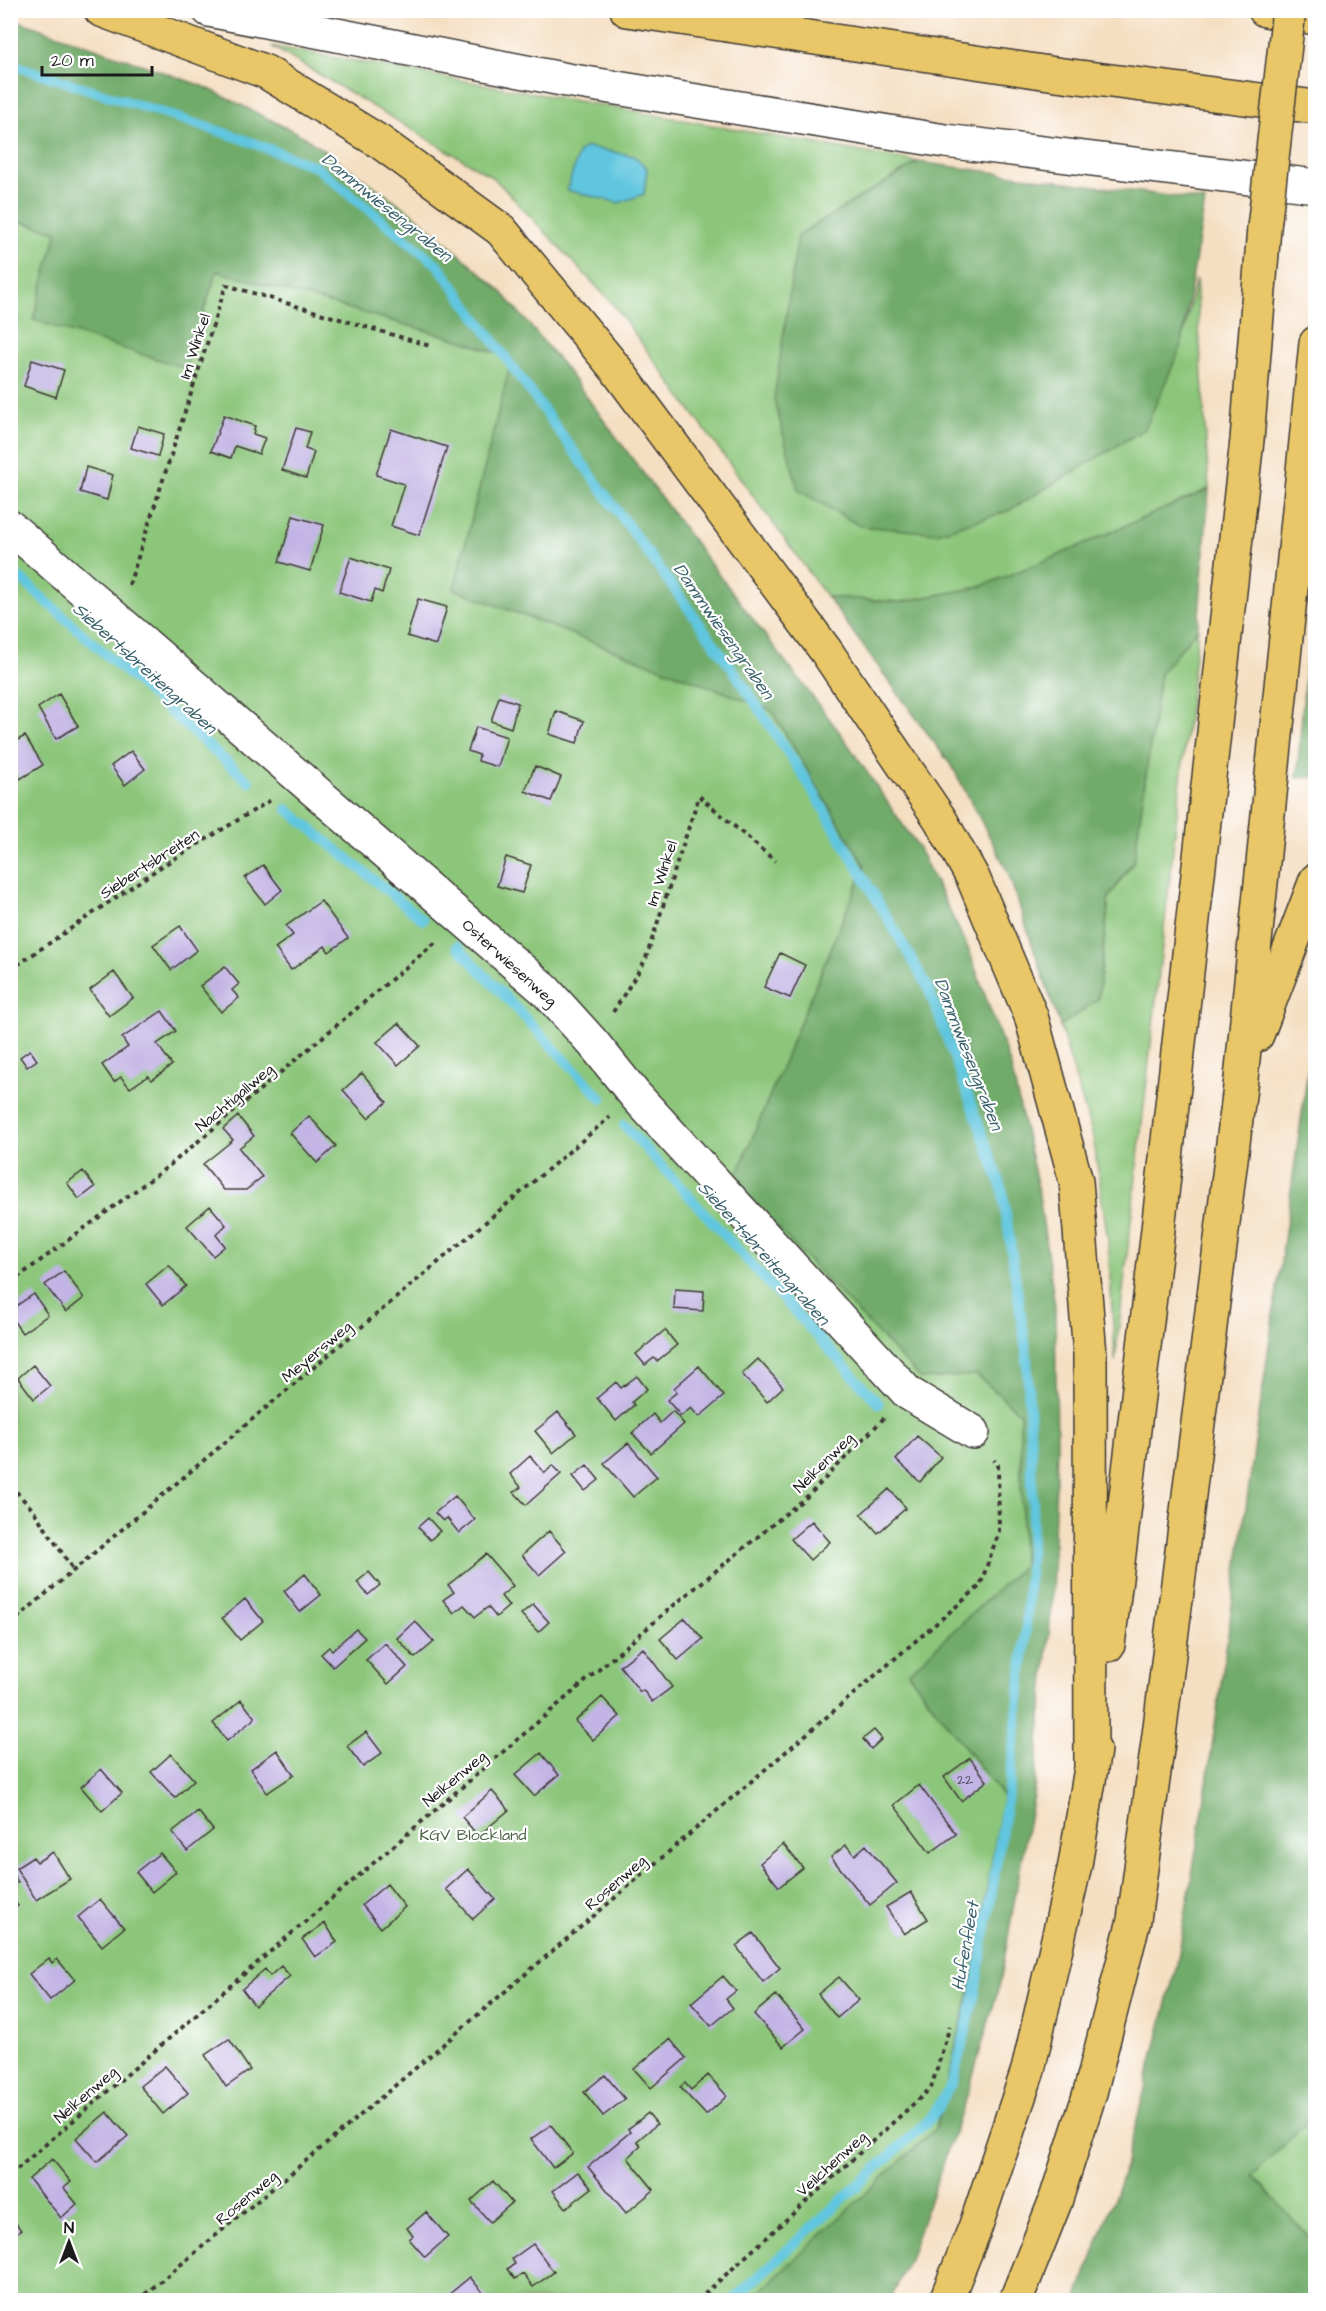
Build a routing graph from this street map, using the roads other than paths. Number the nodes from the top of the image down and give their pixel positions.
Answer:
1 (101, 10) edge
2 (209, 10) edge
3 (627, 10) edge
4 (1265, 10) edge
5 (1289, 10) edge
6 (1316, 18) edge
7 (1316, 106) edge
8 (1316, 186) edge
9 (1316, 343) edge
10 (10, 527) edge
11 (1316, 880) edge
12 (1241, 1079) junction
13 (973, 1432) road end
14 (1091, 1770) junction
15 (946, 2301) edge
16 (1016, 2301) edge

1 - 14 highway
2 - 8 street
3 - 7 highway
4 - 6 highway
5 - 14 highway, bridge
9 - 12 highway
10 - 13 street, Osterwiesenweg
11 - 12 highway
12 - 16 highway
14 - 15 highway

